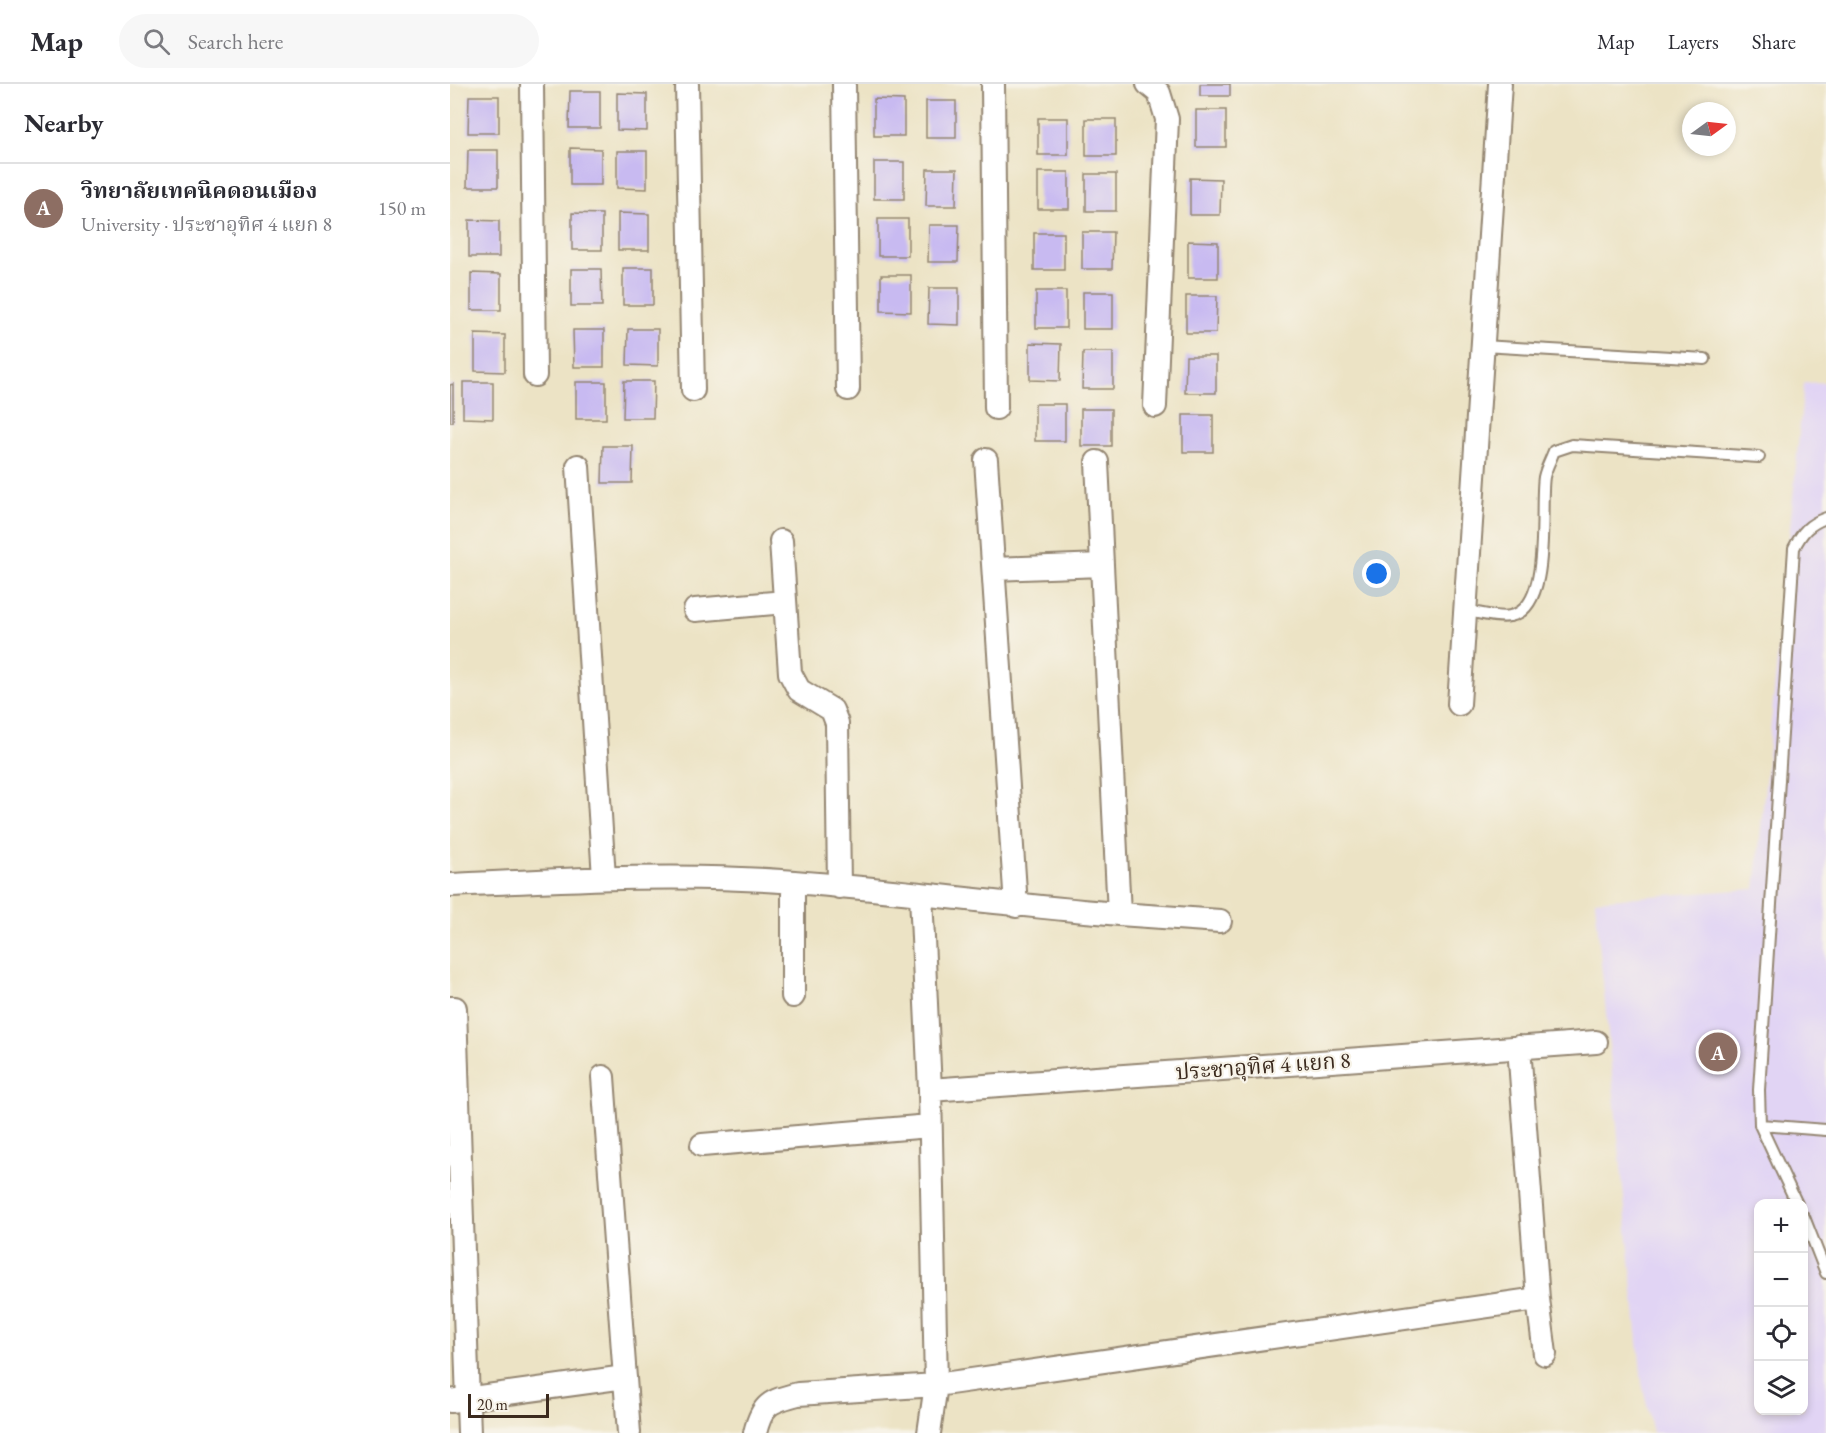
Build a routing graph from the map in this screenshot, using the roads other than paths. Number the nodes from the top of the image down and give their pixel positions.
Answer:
1 (532, 84) edge
2 (687, 84) edge
3 (844, 84) edge
4 (993, 84) edge
5 (1148, 84) edge
6 (1500, 84) edge
7 (1483, 346) junction
8 (1705, 359) dead end
9 (535, 375) dead end
10 (848, 389) dead end
11 (693, 390) dead end
12 (1155, 406) dead end
13 (996, 408) dead end
14 (1759, 457) dead end
15 (986, 460) dead end
16 (1096, 462) dead end
17 (578, 466) dead end
18 (1826, 518) edge
19 (781, 541) dead end
20 (1102, 565) junction
21 (994, 569) junction
22 (785, 602) junction
23 (695, 610) dead end
24 (1465, 611) junction
25 (1458, 704) dead end
26 (604, 878) junction
27 (793, 882) junction
28 (450, 885) edge
29 (839, 886) junction
30 (921, 895) junction
31 (1016, 906) junction
32 (1119, 914) junction
33 (1220, 921) dead end
34 (794, 996) dead end
35 (450, 1008) edge
36 (1596, 1042) dead end
37 (1519, 1047) junction
38 (603, 1077) dead end
39 (930, 1090) junction
40 (1760, 1125) junction
41 (930, 1126) junction
42 (1826, 1130) edge
43 (702, 1144) dead end
44 (1795, 1199) edge
45 (1808, 1229) edge
46 (1826, 1273) edge
47 (1538, 1299) junction
48 (1545, 1354) dead end
49 (625, 1377) junction
50 (936, 1385) junction
51 (459, 1400) edge
52 (469, 1433) edge
53 (629, 1433) edge
54 (755, 1433) edge
55 (929, 1433) edge

1 - 9 street
2 - 11 street
3 - 10 street
4 - 13 street
5 - 12 street
6 - 7 street
7 - 8 lane
7 - 24 street
14 - 24 lane
15 - 21 street
16 - 20 street
17 - 26 street
18 - 40 lane
19 - 22 street
20 - 21 street
20 - 32 street
21 - 31 street
22 - 23 street
22 - 29 street
24 - 25 street
26 - 27 street
26 - 28 street
27 - 29 street
27 - 34 street
29 - 30 street
30 - 31 street
30 - 39 street
31 - 32 street
32 - 33 street
35 - 51 street
36 - 37 street, ประชาอุทิศ 4 แยก 8
37 - 39 street, ประชาอุทิศ 4 แยก 8
37 - 47 street
38 - 49 street
39 - 41 street
40 - 42 lane
40 - 44 lane
41 - 43 street
41 - 50 street
45 - 46 lane
47 - 48 street
47 - 50 street
49 - 51 street
49 - 53 street
50 - 54 street
50 - 55 street
51 - 52 street

